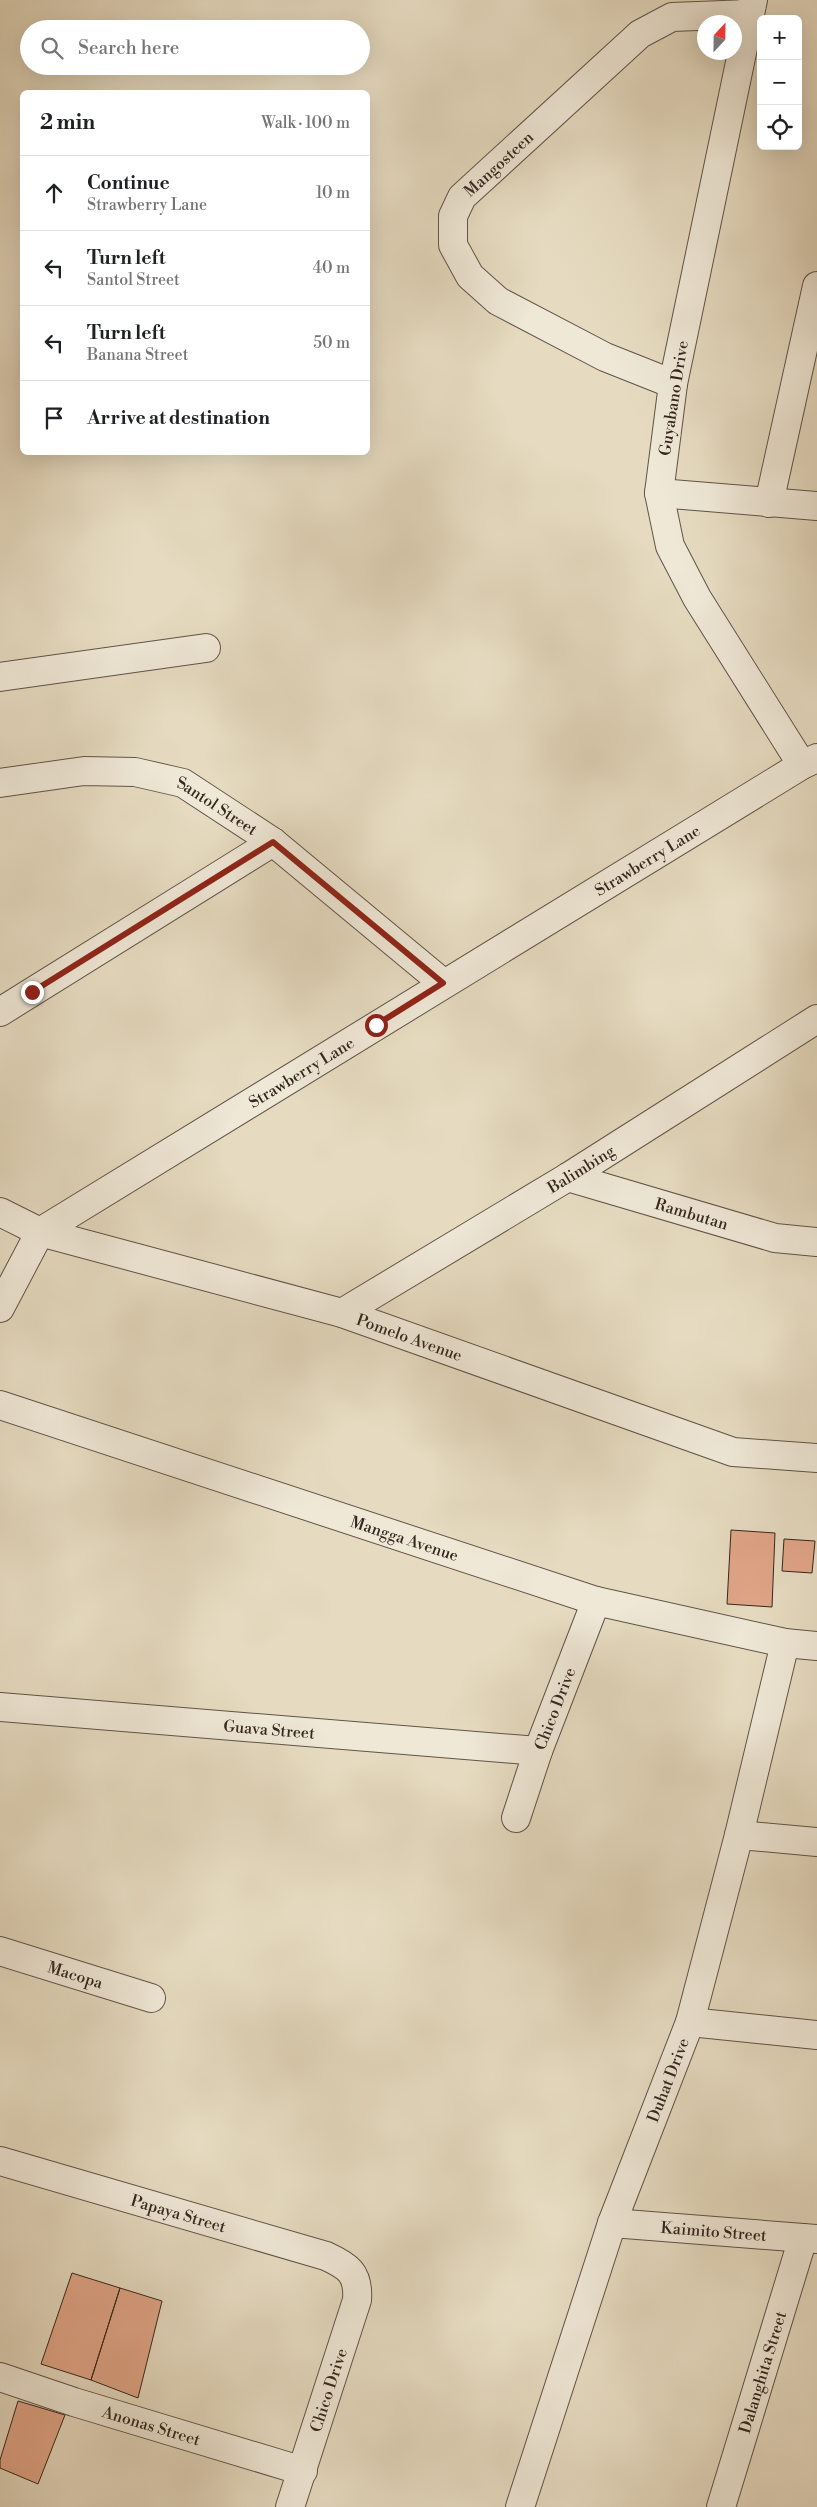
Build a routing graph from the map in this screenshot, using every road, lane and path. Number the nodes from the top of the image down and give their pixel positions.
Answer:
1 (751, 7) edge
2 (817, 286) edge
3 (673, 384) junction
4 (659, 494) junction
5 (769, 503) junction
6 (817, 506) edge
7 (206, 648) dead end
8 (0, 677) edge
9 (810, 762) edge
10 (0, 783) edge
11 (273, 842) junction
12 (443, 983) junction
13 (0, 1012) edge
14 (817, 1019) edge
15 (568, 1177) junction
16 (0, 1212) edge
17 (40, 1232) junction
18 (817, 1242) edge
19 (0, 1308) edge
20 (342, 1313) junction
21 (0, 1405) edge
22 (817, 1458) edge
23 (596, 1601) junction
24 (785, 1643) junction
25 (817, 1646) edge
26 (0, 1707) edge
27 (538, 1751) junction
28 (516, 1818) dead end
29 (739, 1834) junction
30 (817, 1842) edge
31 (0, 1951) edge
32 (151, 1998) dead end
33 (690, 2022) junction
34 (817, 2035) edge
35 (0, 2161) edge
36 (612, 2223) junction
37 (810, 2238) edge
38 (353, 2272) joint
39 (0, 2377) edge
40 (303, 2470) junction
41 (290, 2507) edge
42 (520, 2507) edge
43 (720, 2507) edge

1 - 3 street, Guyabano Drive
1 - 3 street, Mangosteen
2 - 5 street
3 - 4 street, Guyabano Drive
4 - 5 street
4 - 9 street, Guyabano Drive
5 - 6 street
7 - 8 street
9 - 12 street, Strawberry Lane
10 - 11 street, Santol Street
11 - 12 street, Santol Street
11 - 13 street
12 - 17 street, Strawberry Lane
14 - 15 street, Balimbing
15 - 18 street, Rambutan
15 - 20 street, Balimbing
16 - 17 street, Pomelo Avenue
17 - 19 street
17 - 20 street, Pomelo Avenue
20 - 22 street, Pomelo Avenue
21 - 23 street, Mangga Avenue
23 - 24 street, Mangga Avenue
23 - 27 street, Chico Drive
24 - 25 street, Mangga Avenue
24 - 29 street, Duhat Drive
26 - 27 street, Guava Street
27 - 28 street, Chico Drive
29 - 30 street
29 - 33 street, Duhat Drive
31 - 32 street, Macopa
33 - 34 street
33 - 36 street, Duhat Drive
35 - 38 street, Papaya Street
36 - 37 street, Kaimito Street
36 - 42 street, Duhat Drive
37 - 43 street, Dalanghita Street
38 - 40 street, Chico Drive
39 - 40 street, Anonas Street
40 - 41 street, Chico Drive

